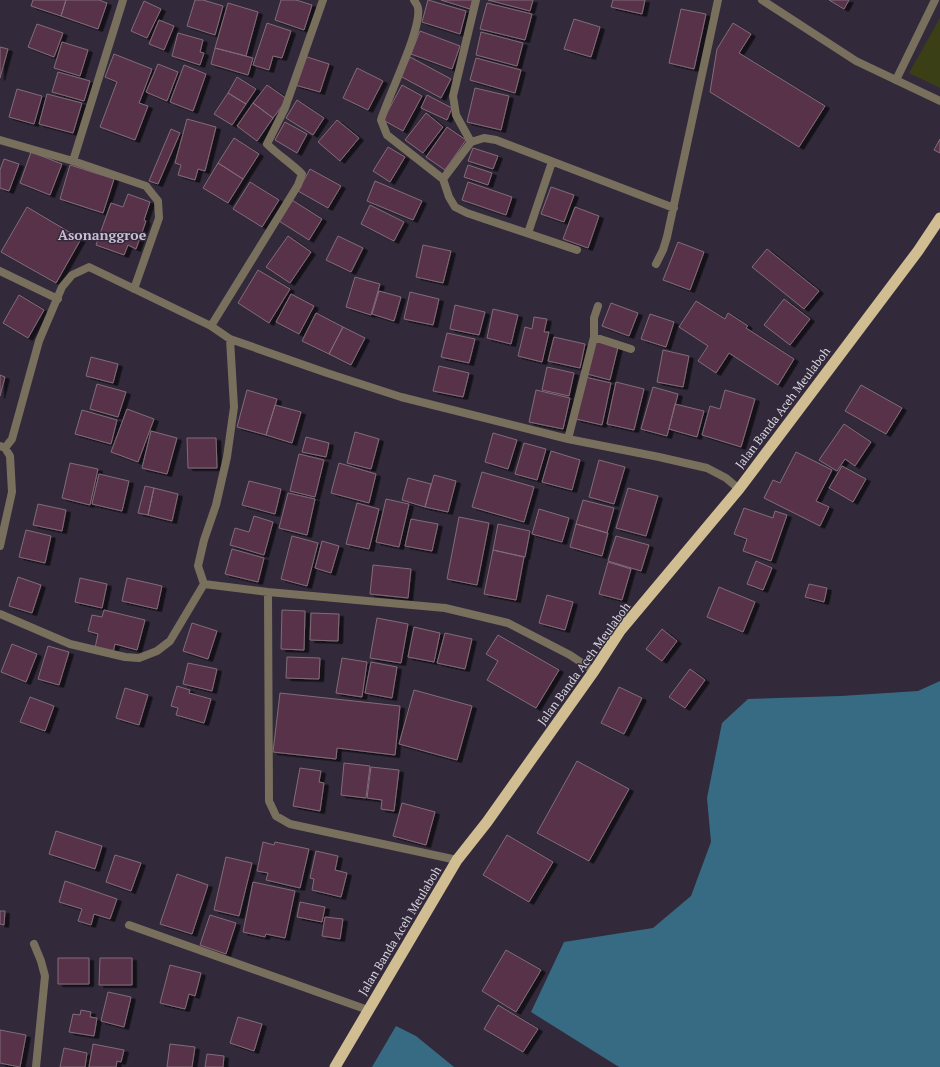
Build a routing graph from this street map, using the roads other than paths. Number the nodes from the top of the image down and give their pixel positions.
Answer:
1 (123, 0) edge
2 (323, 0) edge
3 (414, 0) edge
4 (476, 0) edge
5 (718, 0) edge
6 (762, 0) edge
7 (935, 0) edge
8 (896, 80) junction
9 (940, 101) edge
10 (0, 140) edge
11 (472, 142) junction
12 (73, 161) junction
13 (552, 162) junction
14 (443, 179) junction
15 (674, 208) junction
16 (940, 218) edge
17 (528, 233) junction
18 (577, 250) dead end
19 (656, 264) dead end
20 (0, 271) edge
21 (134, 289) junction
22 (58, 299) junction
23 (598, 306) dead end
24 (211, 326) junction
25 (594, 337) junction
26 (230, 339) junction
27 (631, 349) dead end
28 (568, 439) junction
29 (2, 447) edge
30 (739, 489) junction
31 (0, 546) edge
32 (204, 584) junction
33 (268, 592) junction
34 (0, 614) edge
35 (594, 671) junction
36 (457, 860) junction
37 (129, 925) dead end
38 (34, 944) dead end
39 (368, 1010) junction
40 (36, 1067) edge
41 (335, 1067) edge

1 - 12 street
2 - 24 street
3 - 14 street
4 - 11 street
5 - 15 street
6 - 8 street
7 - 8 street
8 - 9 street
10 - 12 street
11 - 13 street
11 - 14 street
12 - 21 street
13 - 15 street
13 - 17 street
14 - 17 street
15 - 19 street
16 - 30 highway, Jalan Banda Aceh Meulaboh
17 - 18 street
20 - 22 street
21 - 22 street
21 - 24 street
22 - 29 street
23 - 25 street
24 - 26 street
25 - 27 street
25 - 28 street
26 - 28 street
26 - 32 street
28 - 30 street
29 - 31 street
30 - 35 highway, Jalan Banda Aceh Meulaboh
32 - 33 street
32 - 34 street
33 - 35 street
33 - 36 street
35 - 36 highway, Jalan Banda Aceh Meulaboh
36 - 39 highway, Jalan Banda Aceh Meulaboh
37 - 39 street
38 - 40 street
39 - 41 highway, Jalan Banda Aceh Meulaboh

